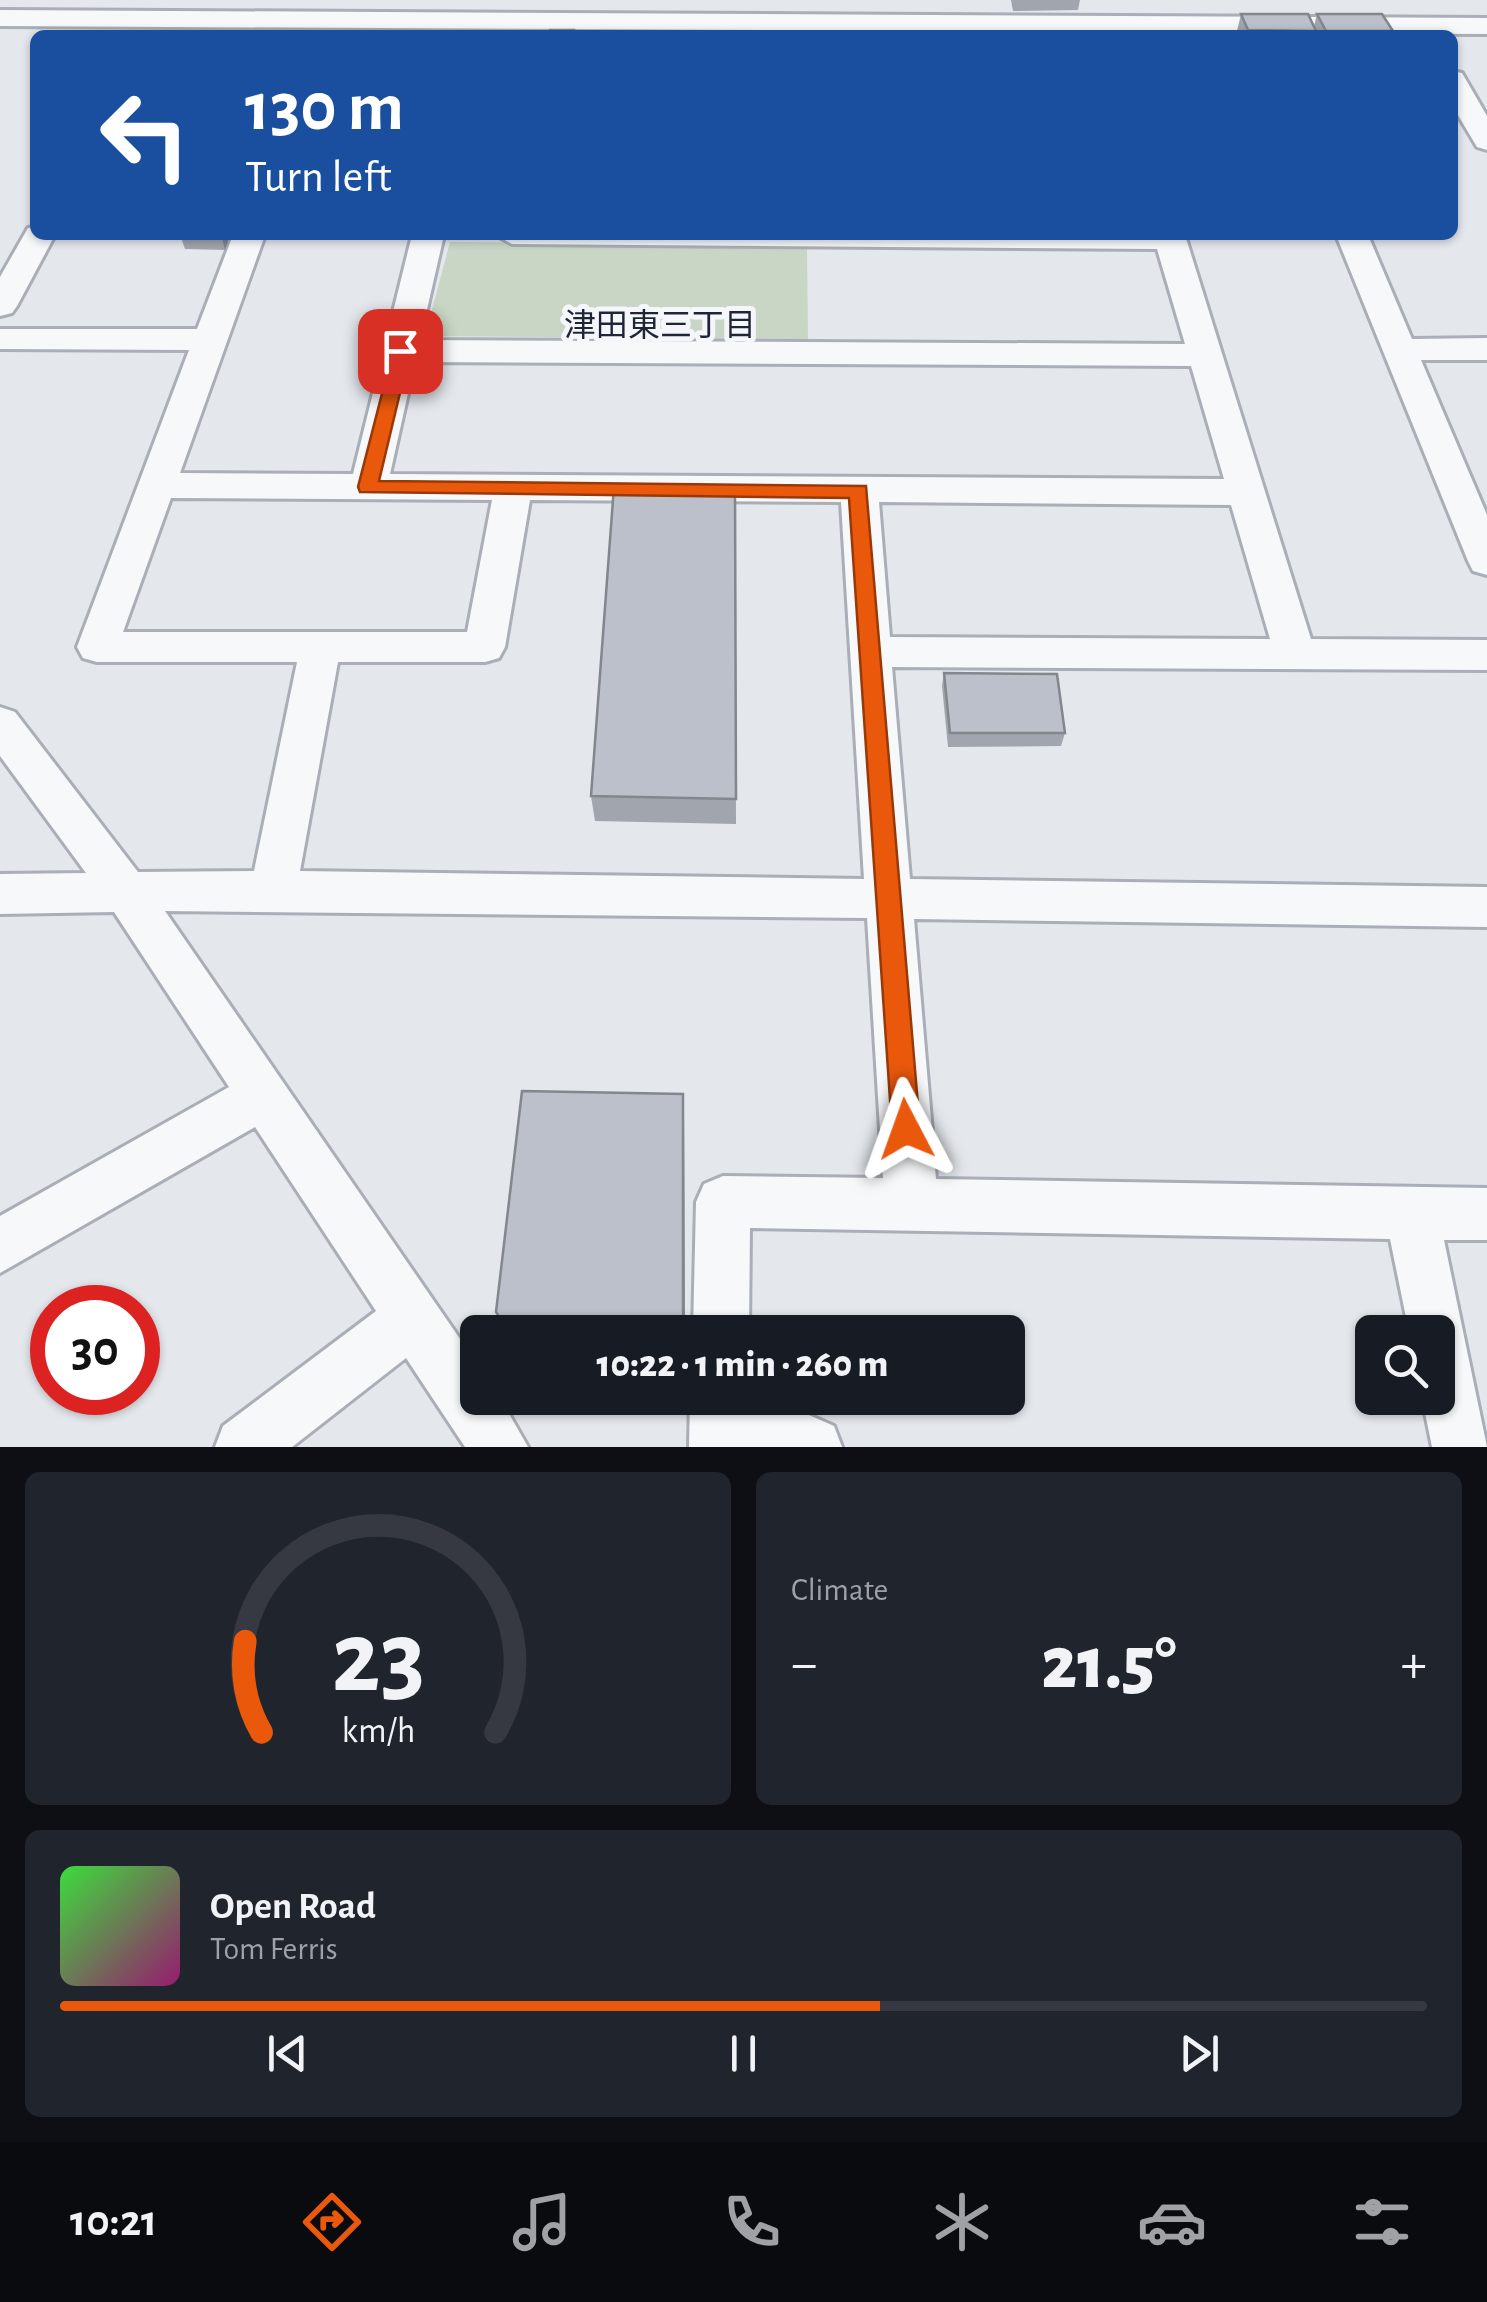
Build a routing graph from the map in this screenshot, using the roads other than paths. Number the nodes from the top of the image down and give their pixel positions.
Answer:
1 (1409, 0) edge
2 (0, 18) edge
3 (159, 18) edge
4 (744, 19) edge
5 (1487, 26) edge
6 (1425, 30) edge
7 (1458, 90) edge
8 (1458, 137) edge
9 (1486, 139) edge
10 (36, 240) edge
11 (246, 240) edge
12 (427, 240) edge
13 (1171, 240) edge
14 (1354, 240) edge
15 (0, 306) edge
16 (0, 339) edge
17 (210, 340) junction
18 (1487, 349) edge
19 (1400, 350) junction
20 (400, 351) junction
21 (1206, 355) junction
22 (156, 485) junction
23 (368, 487) junction
24 (513, 488) junction
25 (859, 491) junction
26 (1247, 492) junction
27 (1487, 560) edge
28 (321, 646) junction
29 (871, 652) junction
30 (1296, 654) junction
31 (1487, 656) edge
32 (0, 724) edge
33 (125, 890) junction
34 (272, 890) junction
35 (2, 899) edge
36 (890, 901) junction
37 (1487, 907) edge
38 (264, 1094) junction
39 (912, 1205) junction
40 (1487, 1214) edge
41 (1412, 1215) junction
42 (0, 1246) edge
43 (721, 1315) edge
44 (1433, 1315) edge
45 (414, 1318) junction
46 (1454, 1415) edge
47 (719, 1416) edge
48 (244, 1447) edge
49 (499, 1447) edge
50 (812, 1447) edge
51 (1461, 1447) edge

1 - 6 street
2 - 3 street
3 - 4 street
4 - 6 street
5 - 6 street
7 - 9 street
8 - 9 street
10 - 15 street
11 - 17 street
12 - 20 street
13 - 21 street
14 - 19 street
16 - 17 street
17 - 22 street
18 - 19 street
19 - 27 street
20 - 21 street
20 - 23 street
21 - 26 street
22 - 23 street
22 - 28 street
23 - 24 street
24 - 25 street
24 - 28 street
25 - 26 street
25 - 29 street
26 - 30 street
28 - 34 street
29 - 30 street
29 - 36 street
30 - 31 street
32 - 33 street
33 - 34 street
33 - 35 street
33 - 38 street
34 - 36 street
36 - 37 street
36 - 39 street
38 - 42 street
38 - 45 street
39 - 41 street
39 - 43 street
40 - 41 street
41 - 44 street
45 - 48 street
45 - 49 street
46 - 51 street
47 - 50 street

